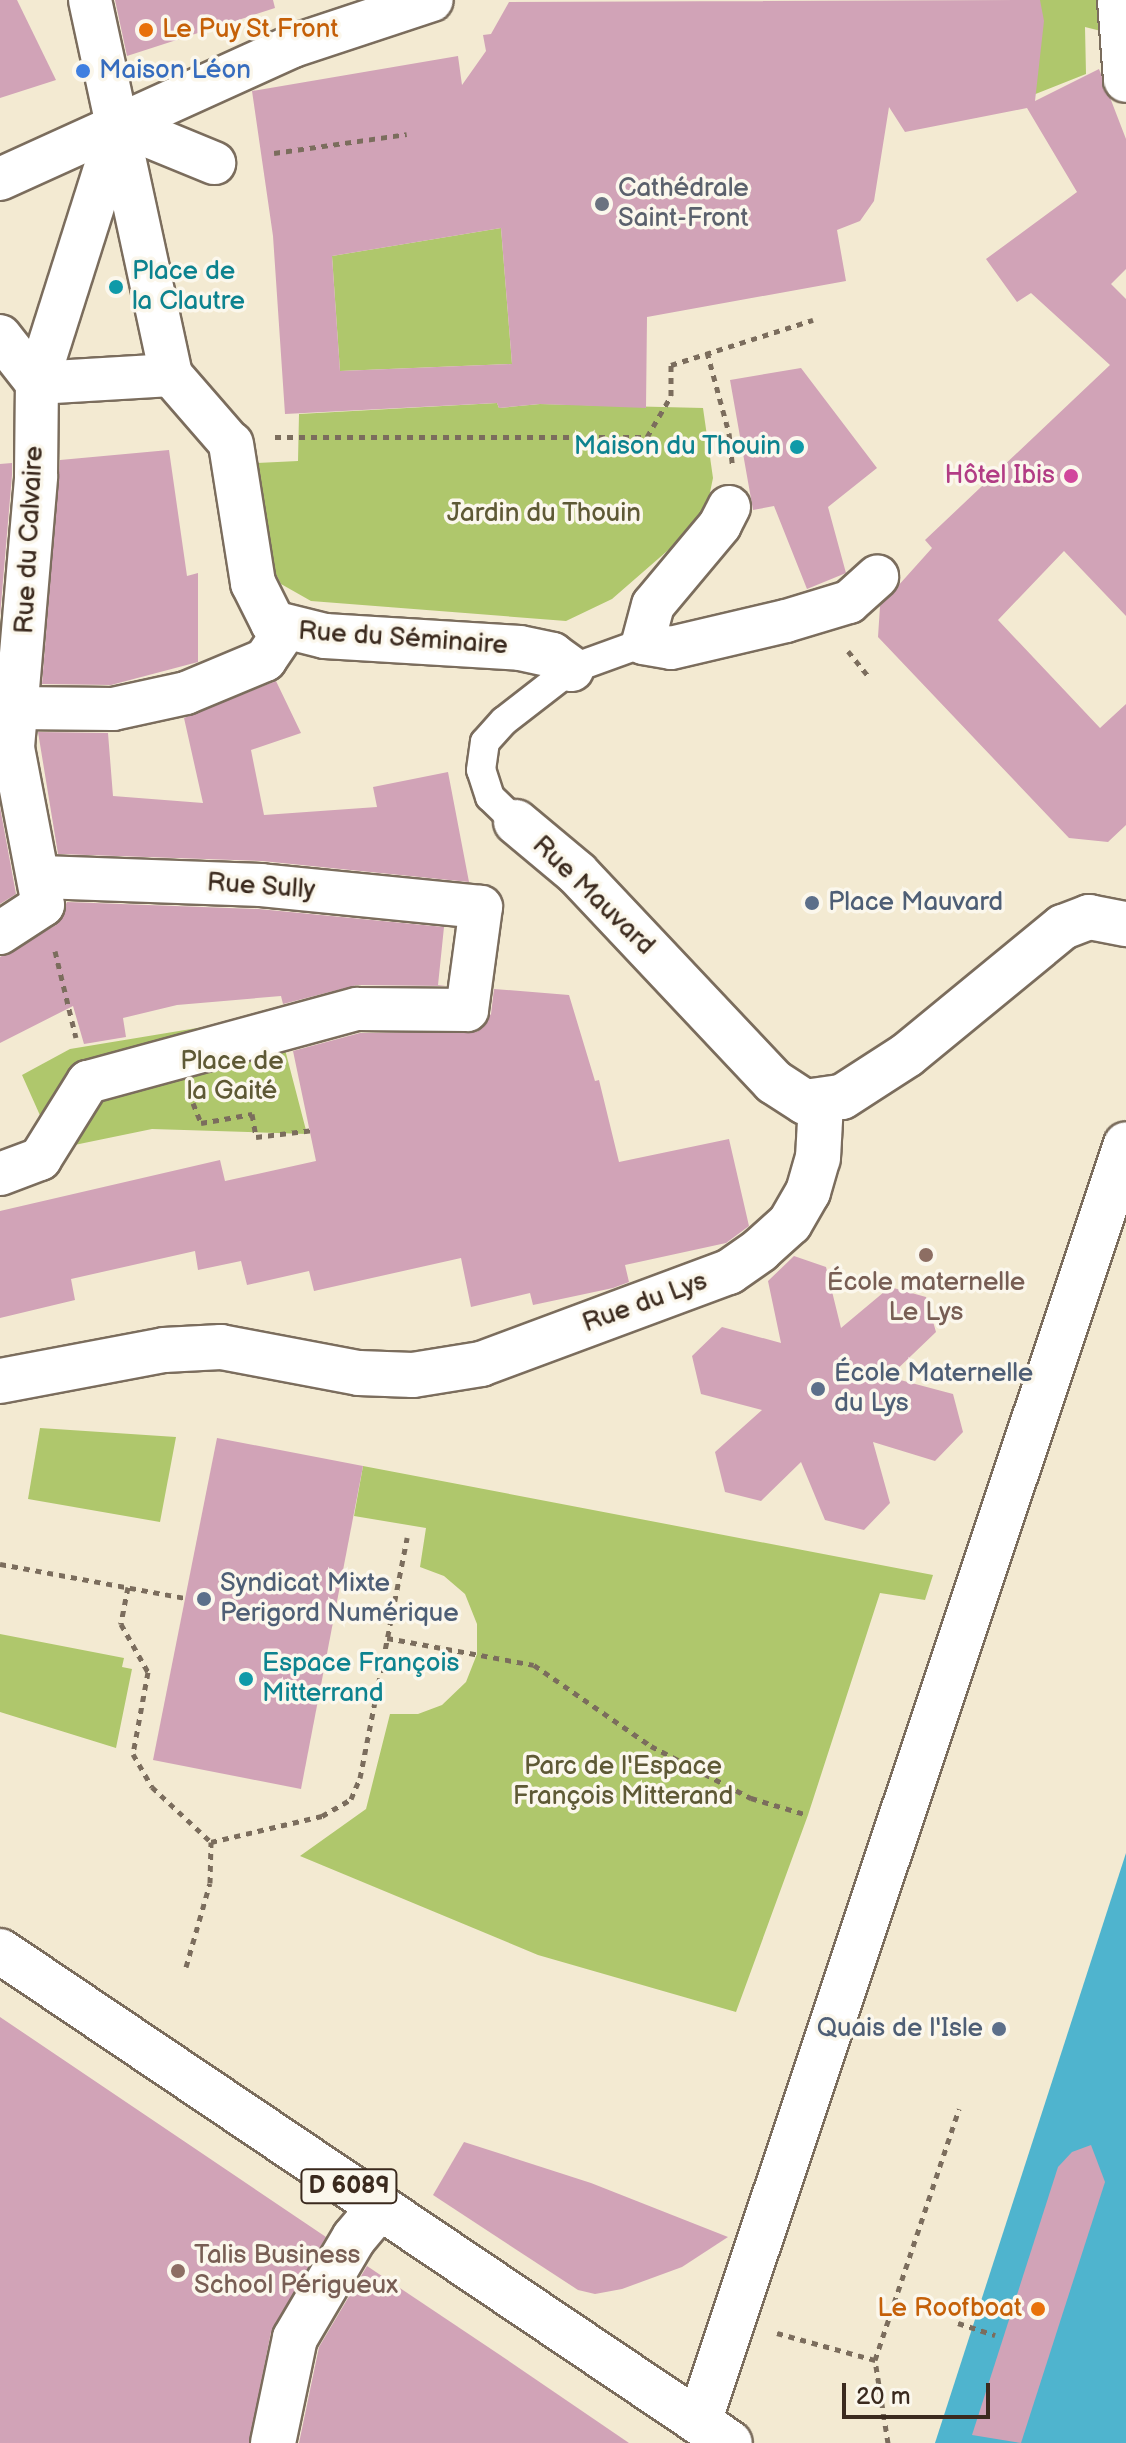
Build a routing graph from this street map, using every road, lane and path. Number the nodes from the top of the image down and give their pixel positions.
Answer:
1 (90, 0) edge
2 (432, 0) edge
3 (1120, 0) edge
4 (1126, 80) edge
5 (119, 124) junction
6 (407, 134) dead end
7 (274, 153) dead end
8 (214, 163) dead end
9 (0, 179) edge
10 (813, 320) dead end
11 (0, 336) edge
12 (707, 352) junction
13 (171, 375) junction
14 (37, 397) junction
15 (231, 444) junction
16 (729, 507) joint
17 (877, 577) dead end
18 (285, 630) junction
19 (643, 643) junction
20 (571, 669) junction
21 (15, 708) junction
22 (516, 822) joint
23 (42, 891) junction
24 (1126, 924) edge
25 (0, 933) edge
26 (54, 950) dead end
27 (73, 1023) dead end
28 (195, 1103) dead end
29 (821, 1103) junction
30 (314, 1130) dead end
31 (1126, 1144) edge
32 (0, 1174) edge
33 (0, 1381) edge
34 (407, 1538) dead end
35 (0, 1564) edge
36 (128, 1587) junction
37 (186, 1598) dead end
38 (387, 1638) junction
39 (808, 1815) dead end
40 (211, 1842) junction
41 (0, 1951) edge
42 (186, 1967) dead end
43 (959, 2109) dead end
44 (380, 2207) junction
45 (958, 2323) dead end
46 (765, 2329) dead end
47 (995, 2335) dead end
48 (875, 2360) junction
49 (714, 2433) edge
50 (273, 2443) edge
51 (888, 2443) edge

1 - 5 street
2 - 5 street
3 - 4 street
5 - 8 street
5 - 9 street
5 - 13 street
5 - 14 street, Rue du Calvaire
6 - 7 path
10 - 12 path
11 - 14 street
12 - 15 path
12 - 16 path
13 - 14 street
13 - 15 street
14 - 21 street, Rue du Calvaire
15 - 18 street, Rue du Séminaire
16 - 19 street
17 - 19 street
18 - 20 street, Rue du Séminaire
18 - 21 street
19 - 20 lane, Rue Mauvard
20 - 22 lane, Rue Mauvard
21 - 23 street, Rue du Calvaire
22 - 29 street, Rue Mauvard
23 - 25 street
23 - 32 street, Rue Sully
24 - 29 street
26 - 27 path
28 - 30 path
29 - 33 street, Rue du Lys
31 - 49 street
34 - 38 path
35 - 36 path
36 - 37 path
36 - 40 path
38 - 39 path
38 - 40 path
40 - 42 path
41 - 44 street, D 6089
43 - 48 path
44 - 49 street, D 6089
44 - 50 street
45 - 47 path
46 - 48 path
48 - 51 path

